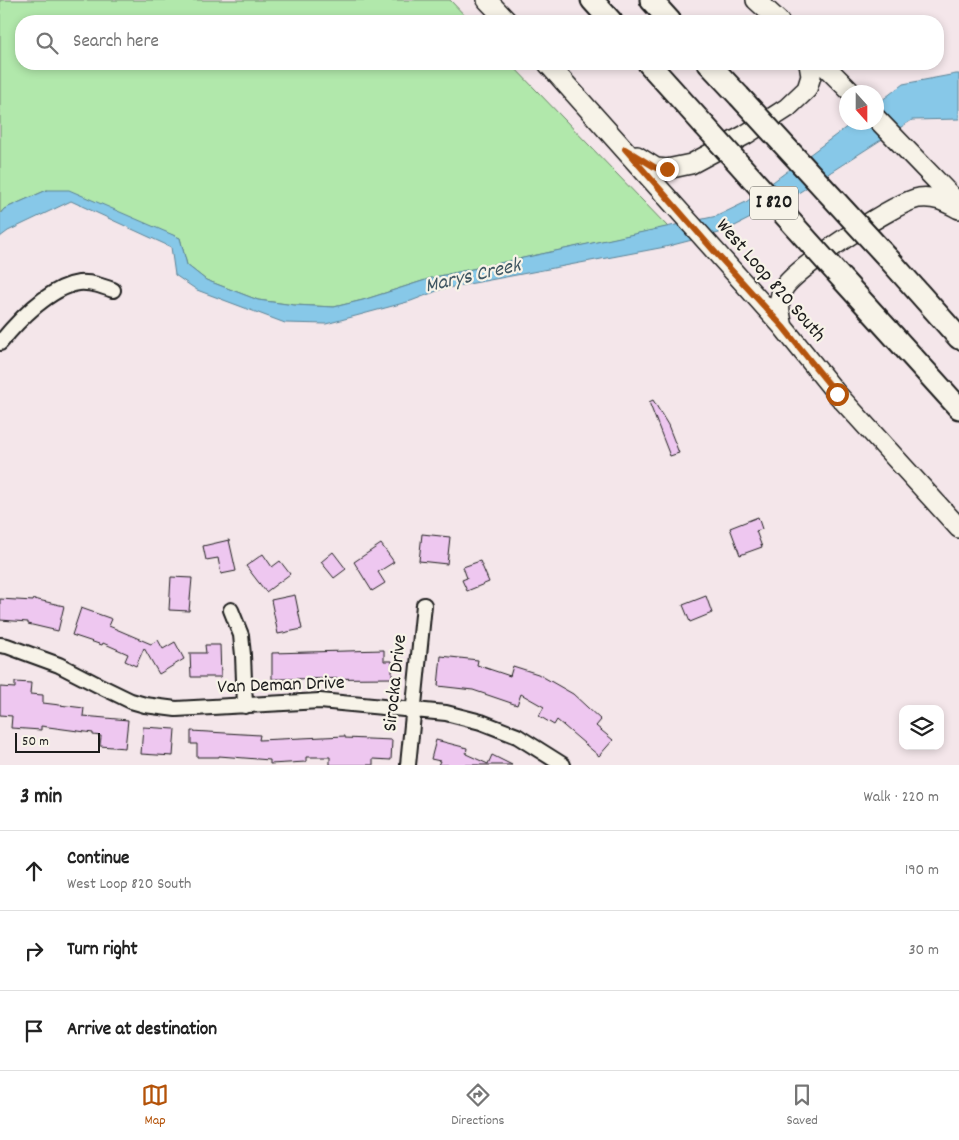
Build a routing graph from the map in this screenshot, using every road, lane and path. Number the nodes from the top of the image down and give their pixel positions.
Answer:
1 (487, 0) edge
2 (592, 0) edge
3 (651, 0) edge
4 (756, 0) edge
5 (502, 15) edge
6 (606, 15) edge
7 (665, 15) edge
8 (772, 15) edge
9 (553, 70) edge
10 (655, 70) edge
11 (715, 70) edge
12 (810, 70) edge
13 (829, 70) edge
14 (844, 85) edge
15 (884, 126) edge
16 (625, 149) junction
17 (959, 204) edge
18 (959, 210) edge
19 (113, 290) dead end
20 (783, 327) junction
21 (959, 338) edge
22 (0, 343) edge
23 (959, 408) edge
24 (959, 528) edge
25 (424, 605) dead end
26 (231, 610) dead end
27 (0, 645) edge
28 (245, 706) junction
29 (414, 709) junction
30 (408, 765) edge
31 (563, 765) edge

1 - 5 main road
2 - 6 highway
3 - 7 highway
4 - 8 main road
9 - 16 main road, West Loop 820 South
10 - 23 highway, I 820, bridge
11 - 21 highway, I 820, bridge
12 - 16 main road
13 - 14 main road
15 - 17 main road
16 - 20 main road, West Loop 820 South
18 - 20 main road
19 - 22 street
20 - 24 main road, West Loop 820 South
25 - 29 street, Sirocka Drive
26 - 28 street
27 - 28 street, Van Deman Drive
28 - 29 street, Van Deman Drive
29 - 30 street, Sirocka Drive
29 - 31 street, Van Deman Drive

